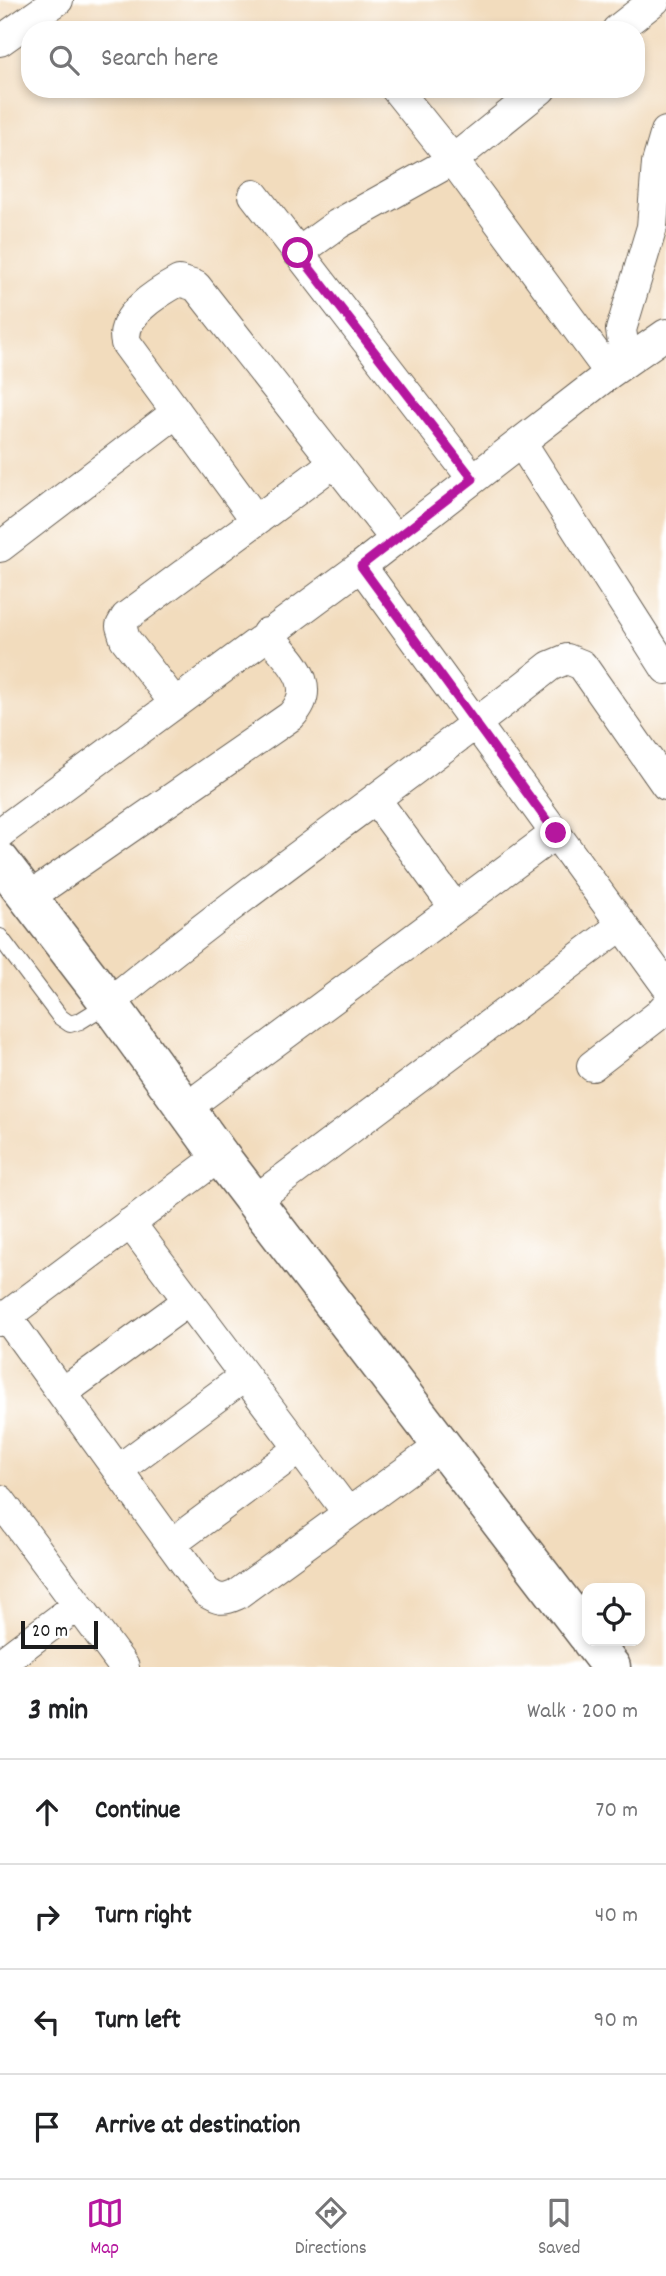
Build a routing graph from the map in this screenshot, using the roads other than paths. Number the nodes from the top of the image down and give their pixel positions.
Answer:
1 (58, 0) edge
2 (655, 0) edge
3 (28, 21) edge
4 (628, 21) edge
5 (21, 26) edge
6 (0, 41) edge
7 (403, 98) edge
8 (530, 98) edge
9 (666, 132) edge
10 (453, 160) junction
11 (254, 195) dead end
12 (298, 253) junction
13 (663, 342) edge
14 (618, 367) junction
15 (177, 412) junction
16 (522, 442) junction
17 (335, 462) junction
18 (473, 479) junction
19 (256, 520) junction
20 (395, 539) junction
21 (0, 547) edge
22 (361, 566) junction
23 (267, 633) junction
24 (666, 669) edge
25 (174, 702) junction
26 (477, 724) junction
27 (666, 785) edge
28 (376, 800) junction
29 (0, 833) edge
30 (556, 833) junction
31 (0, 862) edge
32 (28, 898) junction
33 (455, 908) junction
34 (622, 925) junction
35 (0, 937) edge
36 (666, 985) edge
37 (109, 1003) junction
38 (666, 1006) edge
39 (592, 1066) dead end
40 (186, 1108) junction
41 (220, 1156) junction
42 (254, 1200) junction
43 (130, 1223) junction
44 (188, 1301) junction
45 (3, 1318) edge
46 (245, 1376) junction
47 (62, 1393) junction
48 (442, 1445) junction
49 (299, 1448) junction
50 (118, 1470) junction
51 (0, 1500) edge
52 (348, 1513) junction
53 (172, 1544) junction
54 (78, 1605) junction
55 (582, 1628) edge
56 (595, 1646) edge
57 (0, 1664) edge
58 (124, 1667) edge
59 (611, 1667) edge

1 - 3 street
2 - 4 street
5 - 6 street
7 - 10 street
8 - 10 street
9 - 14 street
10 - 12 street
10 - 14 street
11 - 12 street
12 - 18 street
13 - 14 street
14 - 16 street
15 - 17 street
15 - 19 street
15 - 21 street
16 - 18 street
16 - 24 street
17 - 19 street
17 - 20 street
18 - 20 street
19 - 25 street
20 - 22 street
22 - 23 street
22 - 26 street
23 - 25 street
23 - 32 street
25 - 29 street
26 - 27 street
26 - 28 street
26 - 30 street
28 - 33 street
28 - 37 street
30 - 33 street
30 - 34 street
31 - 32 street
32 - 37 street
33 - 40 street
34 - 36 street
34 - 42 street
35 - 37 lane
37 - 40 street
38 - 39 street
40 - 41 street
41 - 42 street
41 - 43 street
42 - 48 street
43 - 44 street
43 - 45 street
44 - 46 street
44 - 47 street
45 - 47 street
46 - 49 street
46 - 50 street
47 - 50 street
48 - 52 street
48 - 55 street
49 - 52 street
49 - 53 street
50 - 53 street
51 - 54 street
52 - 53 street
54 - 57 street
54 - 58 street
56 - 59 street

